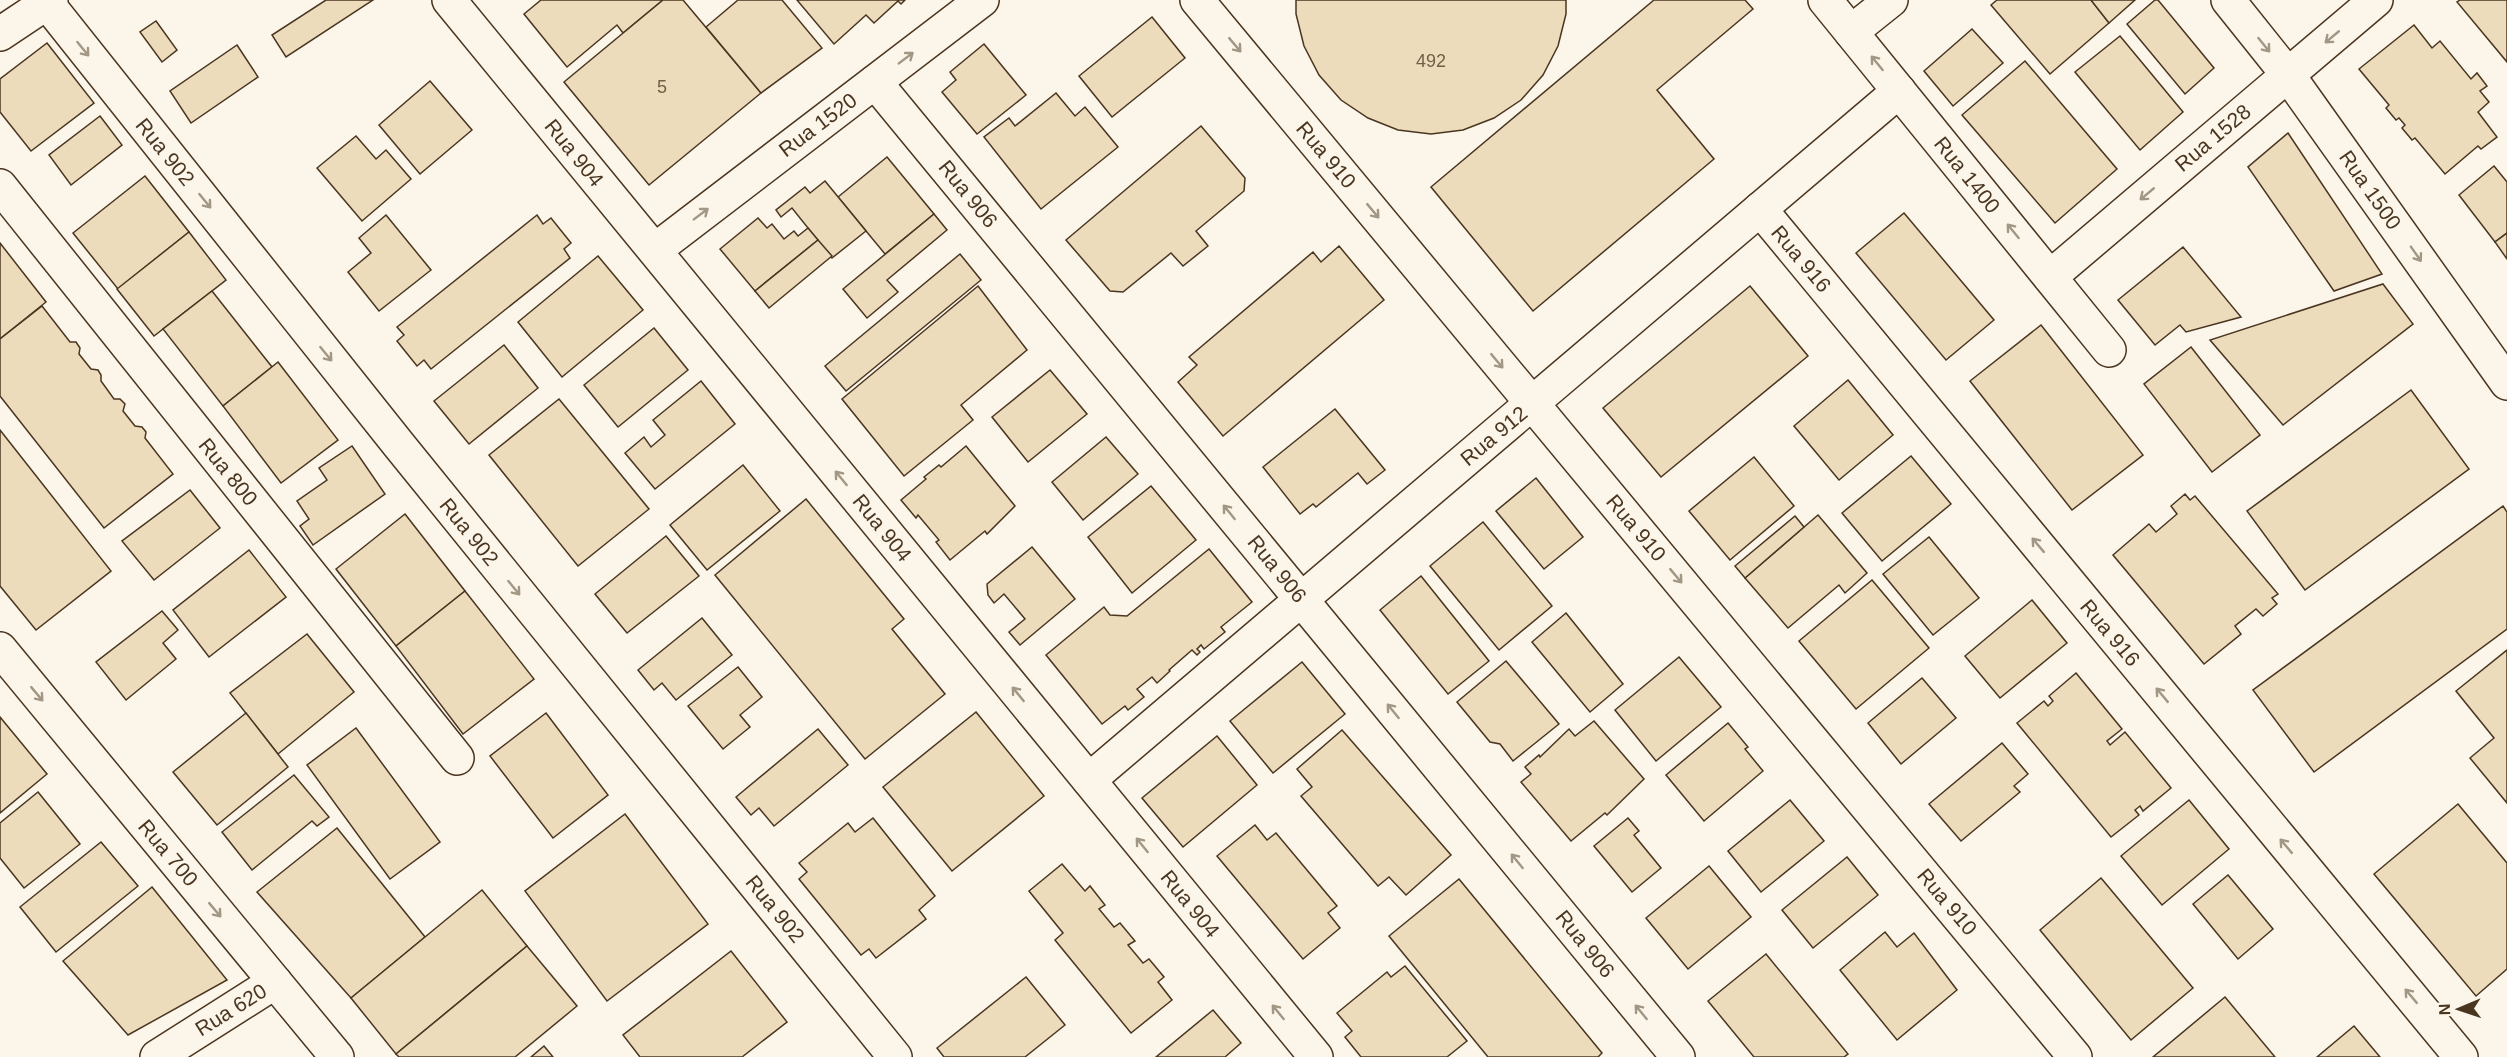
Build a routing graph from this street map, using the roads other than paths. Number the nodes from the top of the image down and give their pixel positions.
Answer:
1 (449, 0) edge
2 (1197, 0) edge
3 (1825, 0) edge
4 (1891, 0) edge
5 (2228, 0) edge
6 (2376, 0) edge
7 (49, 1) edge
8 (972, 3) edge
9 (1851, 32) junction
10 (0, 34) edge
11 (2288, 75) junction
12 (875, 82) junction
13 (1899, 92) junction
14 (0, 186) edge
15 (1760, 209) junction
16 (655, 250) junction
17 (2050, 277) junction
18 (2109, 350) dead end
19 (2507, 383) edge
20 (1532, 403) junction
21 (1302, 600) junction
22 (0, 649) edge
23 (457, 758) dead end
24 (1089, 780) junction
25 (275, 982) junction
26 (157, 1057) edge
27 (337, 1057) edge
28 (895, 1057) edge
29 (1316, 1057) edge
30 (1678, 1057) edge
31 (2075, 1057) edge
32 (2461, 1057) edge

1 - 16 street, Rua 904
2 -> 20 street, Rua 910
3 - 9 street, Rua 1400
4 - 9 street
5 -> 11 street, Rua 1500
6 -> 11 street, Rua 1528
7 - 10 street
7 -> 28 street, Rua 902
12 -> 8 street, Rua 1520
13 -> 9 street, Rua 1400
11 -> 17 street, Rua 1528
11 -> 19 street, Rua 1500
16 -> 12 street, Rua 1520
21 -> 12 street, Rua 906
13 - 15 street, Rua 912
17 -> 13 street, Rua 1400
14 - 23 street, Rua 800
15 - 20 street, Rua 912
32 -> 15 street, Rua 916
24 -> 16 street, Rua 904
17 - 18 street, Rua 1400
20 - 21 street, Rua 912
20 -> 31 street, Rua 910
21 - 24 street, Rua 912
30 -> 21 street, Rua 906
22 -> 25 street, Rua 700
29 -> 24 street, Rua 904
25 - 26 street, Rua 620
25 - 27 street, Rua 700

